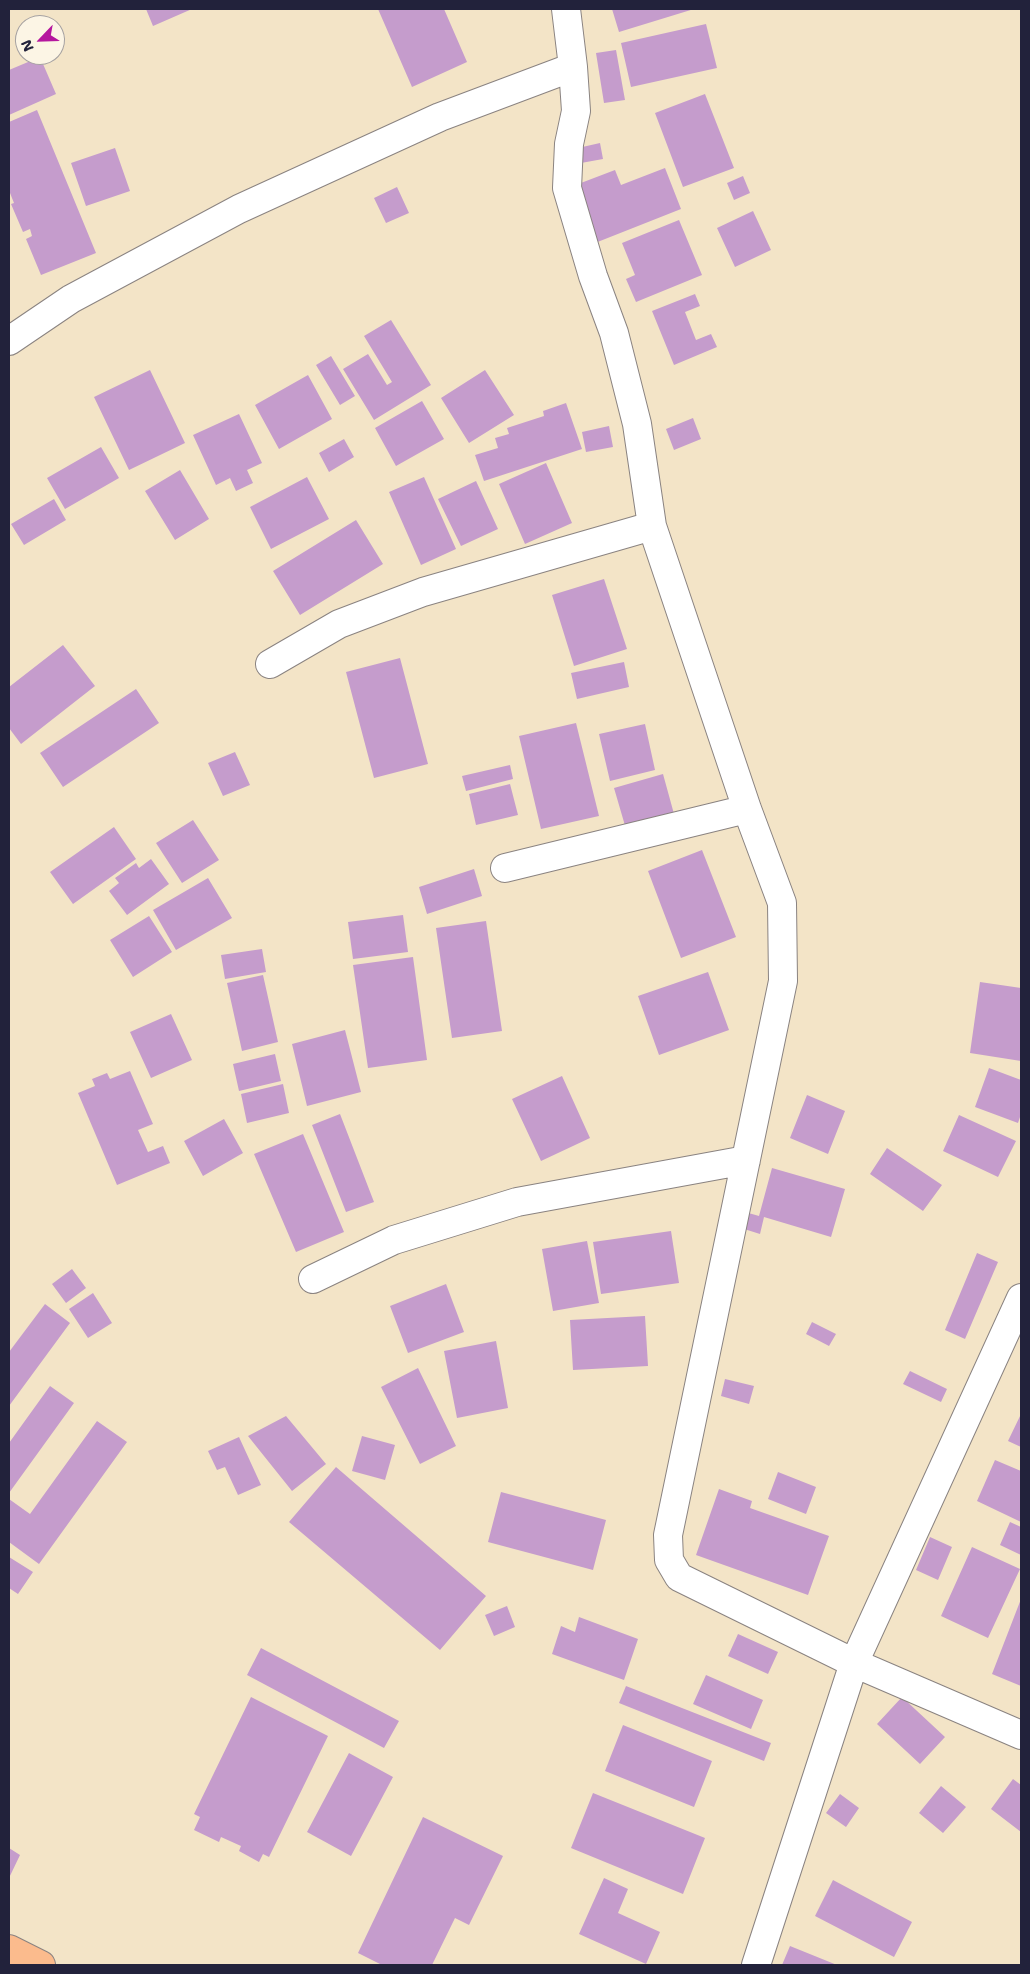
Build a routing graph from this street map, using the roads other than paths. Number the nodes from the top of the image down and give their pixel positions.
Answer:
1 (566, 9) edge
2 (573, 67) junction
3 (9, 341) edge
4 (652, 526) junction
5 (270, 664) dead end
6 (747, 809) junction
7 (505, 868) dead end
8 (746, 1160) junction
9 (313, 1279) dead end
10 (1021, 1298) edge
11 (854, 1663) junction
12 (1021, 1735) edge
13 (9, 1949) edge
14 (41, 1965) edge
15 (756, 1965) edge

1 - 2 street
2 - 3 street
2 - 4 street
4 - 5 street
4 - 6 street
6 - 7 street
6 - 8 street
8 - 9 street
8 - 11 street
10 - 11 street
11 - 12 street
11 - 15 street
13 - 14 highway

